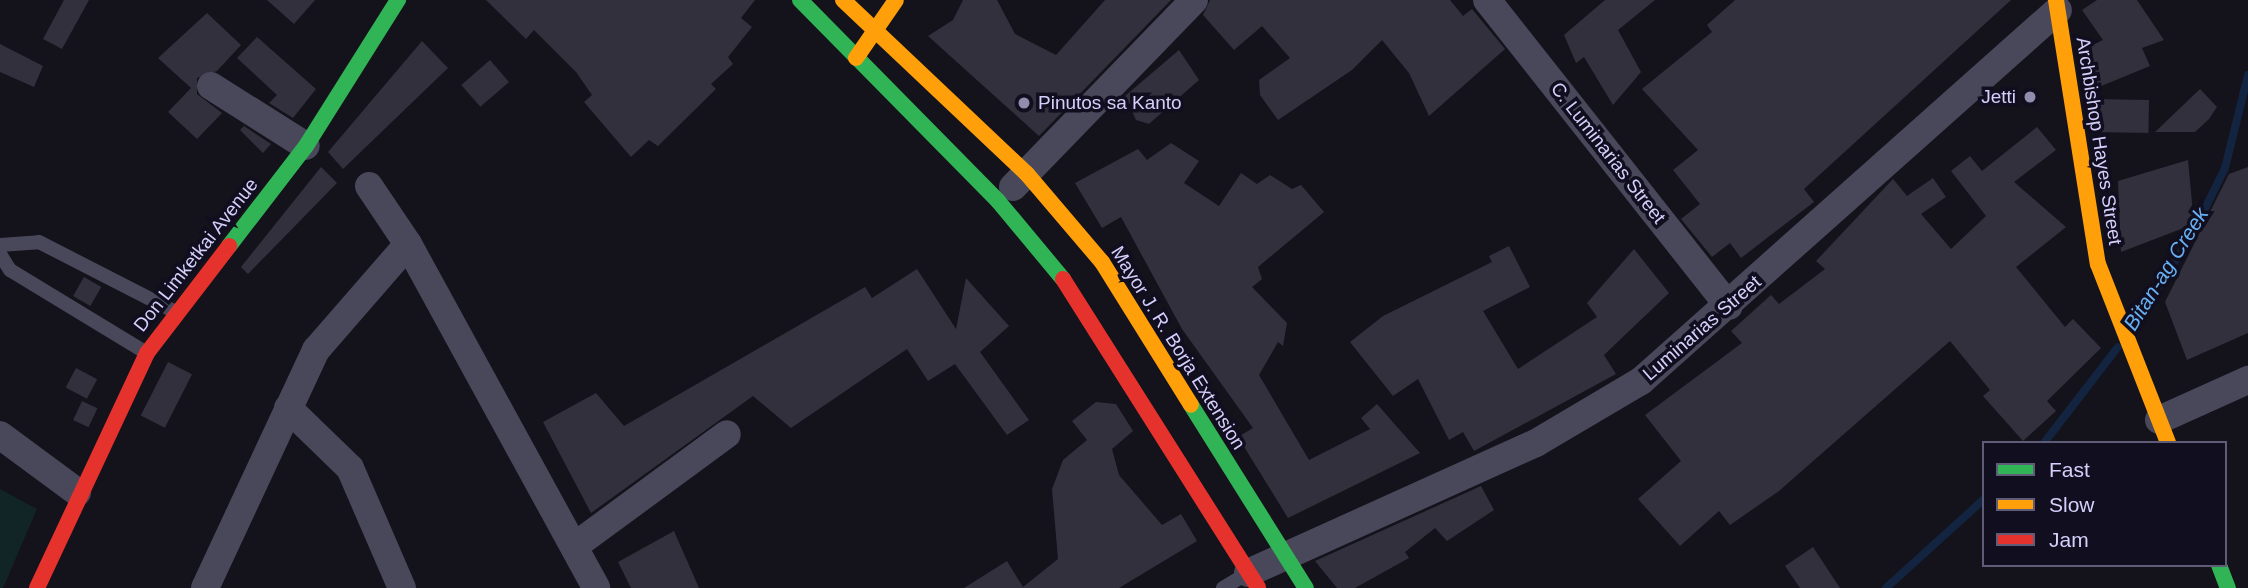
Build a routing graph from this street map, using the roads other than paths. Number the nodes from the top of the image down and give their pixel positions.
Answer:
1 (398, 0) edge
2 (800, 0) edge
3 (843, 0) edge
4 (896, 0) edge
5 (1194, 0) edge
6 (1487, 0) edge
7 (2057, 5) edge
8 (874, 34) junction
9 (854, 60) junction
10 (211, 86) dead end
11 (306, 146) junction
12 (1027, 174) junction
13 (369, 186) dead end
14 (998, 201) junction
15 (408, 244) junction
16 (0, 245) edge
17 (0, 254) edge
18 (1729, 306) junction
19 (176, 312) junction
20 (147, 353) junction
21 (2248, 380) edge
22 (288, 408) junction
23 (2164, 431) edge
24 (727, 434) dead end
25 (0, 435) edge
26 (77, 492) junction
27 (576, 545) junction
28 (1280, 555) junction
29 (2220, 567) edge
30 (1253, 581) edge
31 (37, 588) edge
32 (205, 588) edge
33 (402, 588) edge
34 (596, 588) edge
35 (1223, 588) edge
36 (1306, 588) edge
37 (2228, 588) edge

1 - 11 main road, Don Limketkai Avenue
2 - 9 main road
3 - 8 main road, Mayor J. R. Borja Extension
4 - 8 main road
5 - 12 street
6 - 18 street, C. Luminarias Street
7 - 18 street, Luminarias Street
7 - 23 main road, Archbishop Hayes Street
8 - 9 main road
8 - 12 main road, Mayor J. R. Borja Extension
9 - 14 main road
10 - 11 street
11 - 19 main road, Don Limketkai Avenue
12 - 14 street
12 - 28 main road, Mayor J. R. Borja Extension
13 - 15 street
14 - 30 main road
15 - 22 street
15 - 27 street
16 - 19 lane
17 - 20 lane
18 - 28 street, Luminarias Street
19 - 20 main road, Don Limketkai Avenue
20 - 26 main road, Don Limketkai Avenue
21 - 23 street
22 - 32 street
22 - 33 street
24 - 27 street
25 - 26 street
26 - 31 main road, Don Limketkai Avenue
27 - 34 street
28 - 30 street, Luminarias Street
28 - 36 main road, Mayor J. R. Borja Extension
29 - 37 main road
30 - 35 lane

